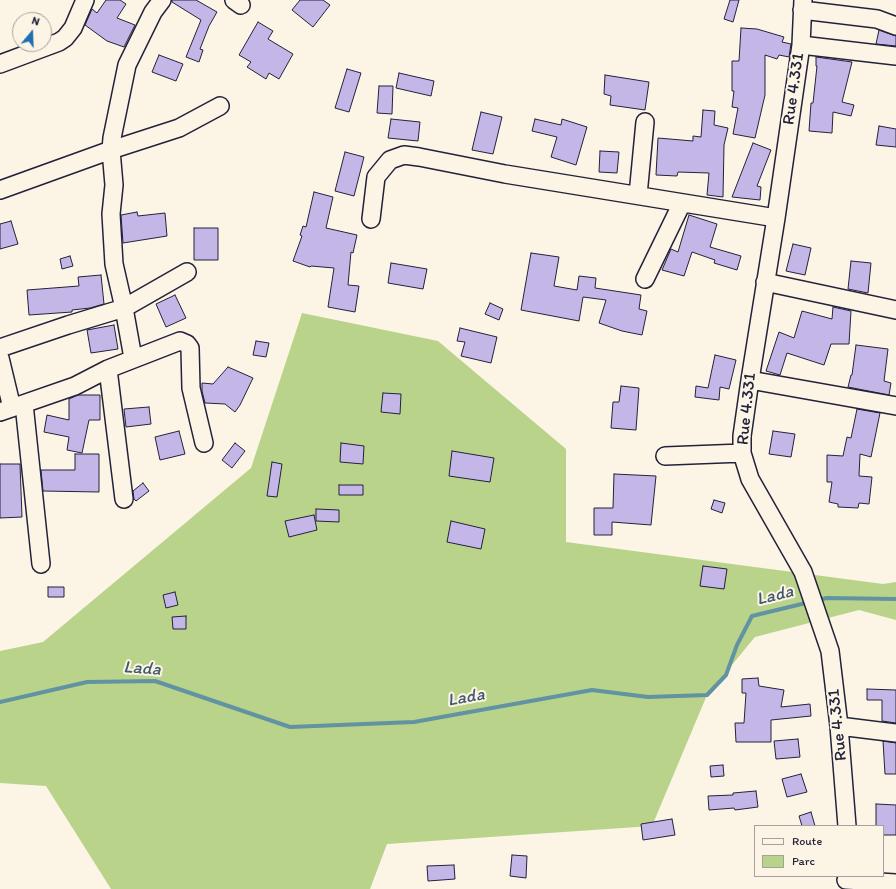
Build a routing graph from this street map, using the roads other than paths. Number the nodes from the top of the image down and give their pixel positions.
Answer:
1 (85, 0) edge
2 (162, 0) edge
3 (802, 5) edge
4 (896, 26) edge
5 (801, 45) junction
6 (896, 56) edge
7 (0, 64) edge
8 (220, 106) dead end
9 (645, 122) dead end
10 (112, 150) junction
11 (0, 190) edge
12 (638, 195) junction
13 (682, 203) junction
14 (776, 218) junction
15 (371, 219) dead end
16 (186, 272) dead end
17 (645, 279) dead end
18 (765, 282) junction
19 (124, 308) junction
20 (896, 310) edge
21 (0, 348) edge
22 (0, 358) edge
23 (133, 358) junction
24 (108, 369) junction
25 (750, 380) junction
26 (896, 406) edge
27 (12, 408) edge
28 (204, 443) dead end
29 (742, 453) junction
30 (665, 456) dead end
31 (124, 499) dead end
32 (41, 564) dead end
33 (839, 726) junction
34 (896, 734) edge
35 (847, 825) edge
36 (846, 882) edge
37 (896, 883) edge

1 - 7 street
2 - 10 street
3 - 4 street
3 - 5 street, Rue 4.331
5 - 6 street
5 - 14 street, Rue 4.331
8 - 10 street
9 - 12 street
10 - 11 street
10 - 19 street
12 - 13 street
12 - 15 street
13 - 14 street
13 - 17 street
14 - 18 street, Rue 4.331
16 - 19 street
18 - 20 street
18 - 25 street, Rue 4.331
19 - 21 street
19 - 23 street
22 - 27 street
23 - 24 street
23 - 28 street
24 - 27 street
24 - 31 street
25 - 26 street
25 - 29 street, Rue 4.331
27 - 32 street
29 - 30 street
29 - 33 street, Rue 4.331
33 - 34 street
33 - 35 street, Rue 4.331
36 - 37 street

